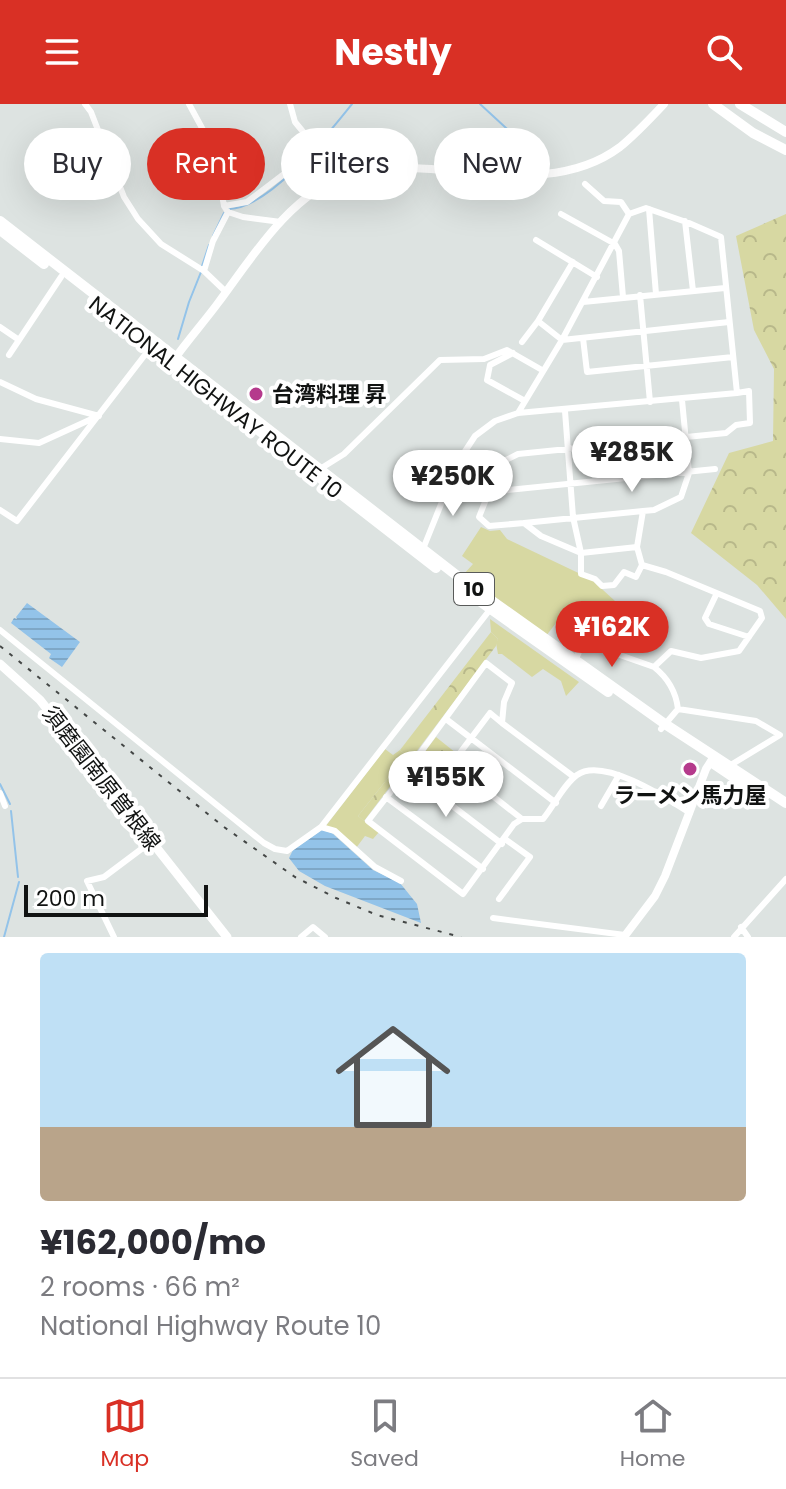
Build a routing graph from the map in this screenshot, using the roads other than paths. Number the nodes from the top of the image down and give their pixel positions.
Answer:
1 (85, 104) edge
2 (189, 104) edge
3 (290, 104) edge
4 (664, 104) edge
5 (713, 104) edge
6 (740, 104) edge
7 (786, 132) edge
8 (786, 150) edge
9 (585, 184) dead end
10 (226, 209) junction
11 (649, 209) junction
12 (561, 214) dead end
13 (629, 214) junction
14 (0, 221) edge
15 (685, 221) junction
16 (281, 222) junction
17 (0, 230) edge
18 (536, 240) dead end
19 (615, 244) junction
20 (573, 262) junction
21 (204, 271) junction
22 (61, 277) junction
23 (597, 277) junction
24 (725, 288) junction
25 (693, 291) junction
26 (226, 292) junction
27 (656, 294) junction
28 (640, 295) junction
29 (623, 297) junction
30 (583, 302) junction
31 (538, 321) junction
32 (729, 322) junction
33 (0, 327) edge
34 (643, 330) junction
35 (583, 338) junction
36 (19, 340) junction
37 (562, 340) junction
38 (522, 342) dead end
39 (153, 344) junction
40 (513, 353) junction
41 (9, 355) dead end
42 (733, 357) junction
43 (174, 360) junction
44 (646, 365) junction
45 (542, 370) junction
46 (0, 382) edge
47 (737, 393) junction
48 (682, 400) junction
49 (525, 401) junction
50 (650, 402) junction
51 (565, 411) junction
52 (518, 413) junction
53 (99, 416) junction
54 (686, 436) junction
55 (0, 439) edge
56 (569, 448) junction
57 (320, 469) junction
58 (715, 469) dead end
59 (689, 473) junction
60 (455, 475) junction
61 (572, 485) junction
62 (491, 491) junction
63 (0, 510) edge
64 (643, 511) junction
65 (573, 517) junction
66 (524, 523) junction
67 (637, 547) junction
68 (423, 549) junction
69 (581, 553) junction
70 (642, 565) junction
71 (716, 595) junction
72 (492, 607) junction
73 (0, 630) edge
74 (749, 637) junction
75 (0, 664) edge
76 (573, 664) junction
77 (654, 667) junction
78 (678, 709) junction
79 (446, 719) junction
80 (502, 723) junction
81 (663, 727) junction
82 (472, 738) junction
83 (712, 759) junction
84 (452, 764) junction
85 (729, 766) junction
86 (407, 771) junction
87 (619, 775) junction
88 (574, 777) junction
89 (432, 790) junction
90 (0, 793) edge
91 (386, 797) junction
92 (556, 803) junction
93 (786, 803) edge
94 (5, 806) dead end
95 (601, 806) dead end
96 (786, 811) edge
97 (691, 813) junction
98 (522, 819) junction
99 (321, 827) junction
100 (152, 841) junction
101 (504, 841) junction
102 (483, 869) junction
103 (786, 879) edge
104 (401, 881) dead end
105 (499, 899) dead end
106 (493, 918) dead end
107 (741, 927) junction
108 (625, 936) edge
109 (114, 937) edge
110 (227, 937) edge
111 (301, 937) edge
112 (325, 937) edge
113 (734, 937) edge
114 (748, 937) edge

1 - 21 street
2 - 10 street
3 - 10 street
4 - 16 street
5 - 8 main road
6 - 7 main road
9 - 13 street
10 - 16 street
10 - 21 street
11 - 13 street
11 - 15 street
11 - 27 street
12 - 19 street
13 - 19 street
14 - 39 main road, NATIONAL HIGHWAY ROUTE 10 / 10
15 - 24 street
15 - 25 street
16 - 26 street
17 - 22 main road, NATIONAL HIGHWAY ROUTE 10 / 10
18 - 20 street
19 - 23 street
19 - 29 street
20 - 23 street
20 - 31 street
21 - 26 street
22 - 36 street
22 - 39 main road, NATIONAL HIGHWAY ROUTE 10 / 10
23 - 30 street
24 - 25 street
24 - 32 street
25 - 27 street
26 - 43 street
27 - 28 street
28 - 29 street
28 - 34 street
29 - 30 street
30 - 37 street
31 - 37 street
31 - 38 street
32 - 34 street
32 - 42 street
33 - 36 street
34 - 35 street
34 - 44 street
35 - 37 street
35 - 44 street
36 - 41 street
37 - 45 street
39 - 43 main road, NATIONAL HIGHWAY ROUTE 10 / 10
39 - 53 street
40 - 45 street
40 - 49 street
40 - 57 street
42 - 44 street
42 - 47 street
43 - 57 main road, NATIONAL HIGHWAY ROUTE 10 / 10
43 - 72 main road, NATIONAL HIGHWAY ROUTE 10 / 10
44 - 50 street
45 - 49 street
46 - 53 street
47 - 48 street
47 - 54 street
48 - 50 street
48 - 54 street
49 - 52 street
50 - 51 street
51 - 52 street
51 - 56 street
52 - 60 street
53 - 55 street
53 - 63 street
54 - 56 street
54 - 59 street
56 - 61 street
56 - 62 street
57 - 68 main road, NATIONAL HIGHWAY ROUTE 10 / 10
58 - 59 street
59 - 61 street
59 - 64 street
60 - 62 street
60 - 68 street
61 - 62 street
61 - 65 street
62 - 66 street
64 - 65 street
64 - 67 street
65 - 66 street
65 - 69 street
66 - 69 street
67 - 69 street
67 - 70 street
68 - 72 main road, NATIONAL HIGHWAY ROUTE 10 / 10
69 - 70 street
70 - 71 street
71 - 74 street
71 - 74 street
72 - 76 main road, NATIONAL HIGHWAY ROUTE 10 / 10
72 - 99 street
73 - 99 street
74 - 77 street
75 - 100 main road, 須磨園南原曽根線
76 - 77 street
76 - 81 main road, NATIONAL HIGHWAY ROUTE 10 / 10
77 - 78 street
78 - 81 street
78 - 85 street
79 - 80 street
79 - 82 street
79 - 86 street
80 - 82 street
80 - 88 street
81 - 83 main road, NATIONAL HIGHWAY ROUTE 10 / 10
82 - 84 street
82 - 92 street
83 - 85 main road, NATIONAL HIGHWAY ROUTE 10 / 10
83 - 96 main road, NATIONAL HIGHWAY ROUTE 10 / 10
83 - 97 street
84 - 89 street
84 - 98 street
85 - 93 main road, NATIONAL HIGHWAY ROUTE 10 / 10
86 - 89 street
86 - 91 street
87 - 88 street
87 - 95 street
87 - 97 street
88 - 92 street
89 - 101 street
90 - 94 street
91 - 102 street
91 - 102 street
92 - 98 street
97 - 108 street
98 - 101 street
99 - 104 street
100 - 109 street
100 - 110 main road, 須磨園南原曽根線
101 - 102 street
101 - 105 street
103 - 107 street
106 - 108 street
107 - 113 street
107 - 114 street
111 - 112 street

